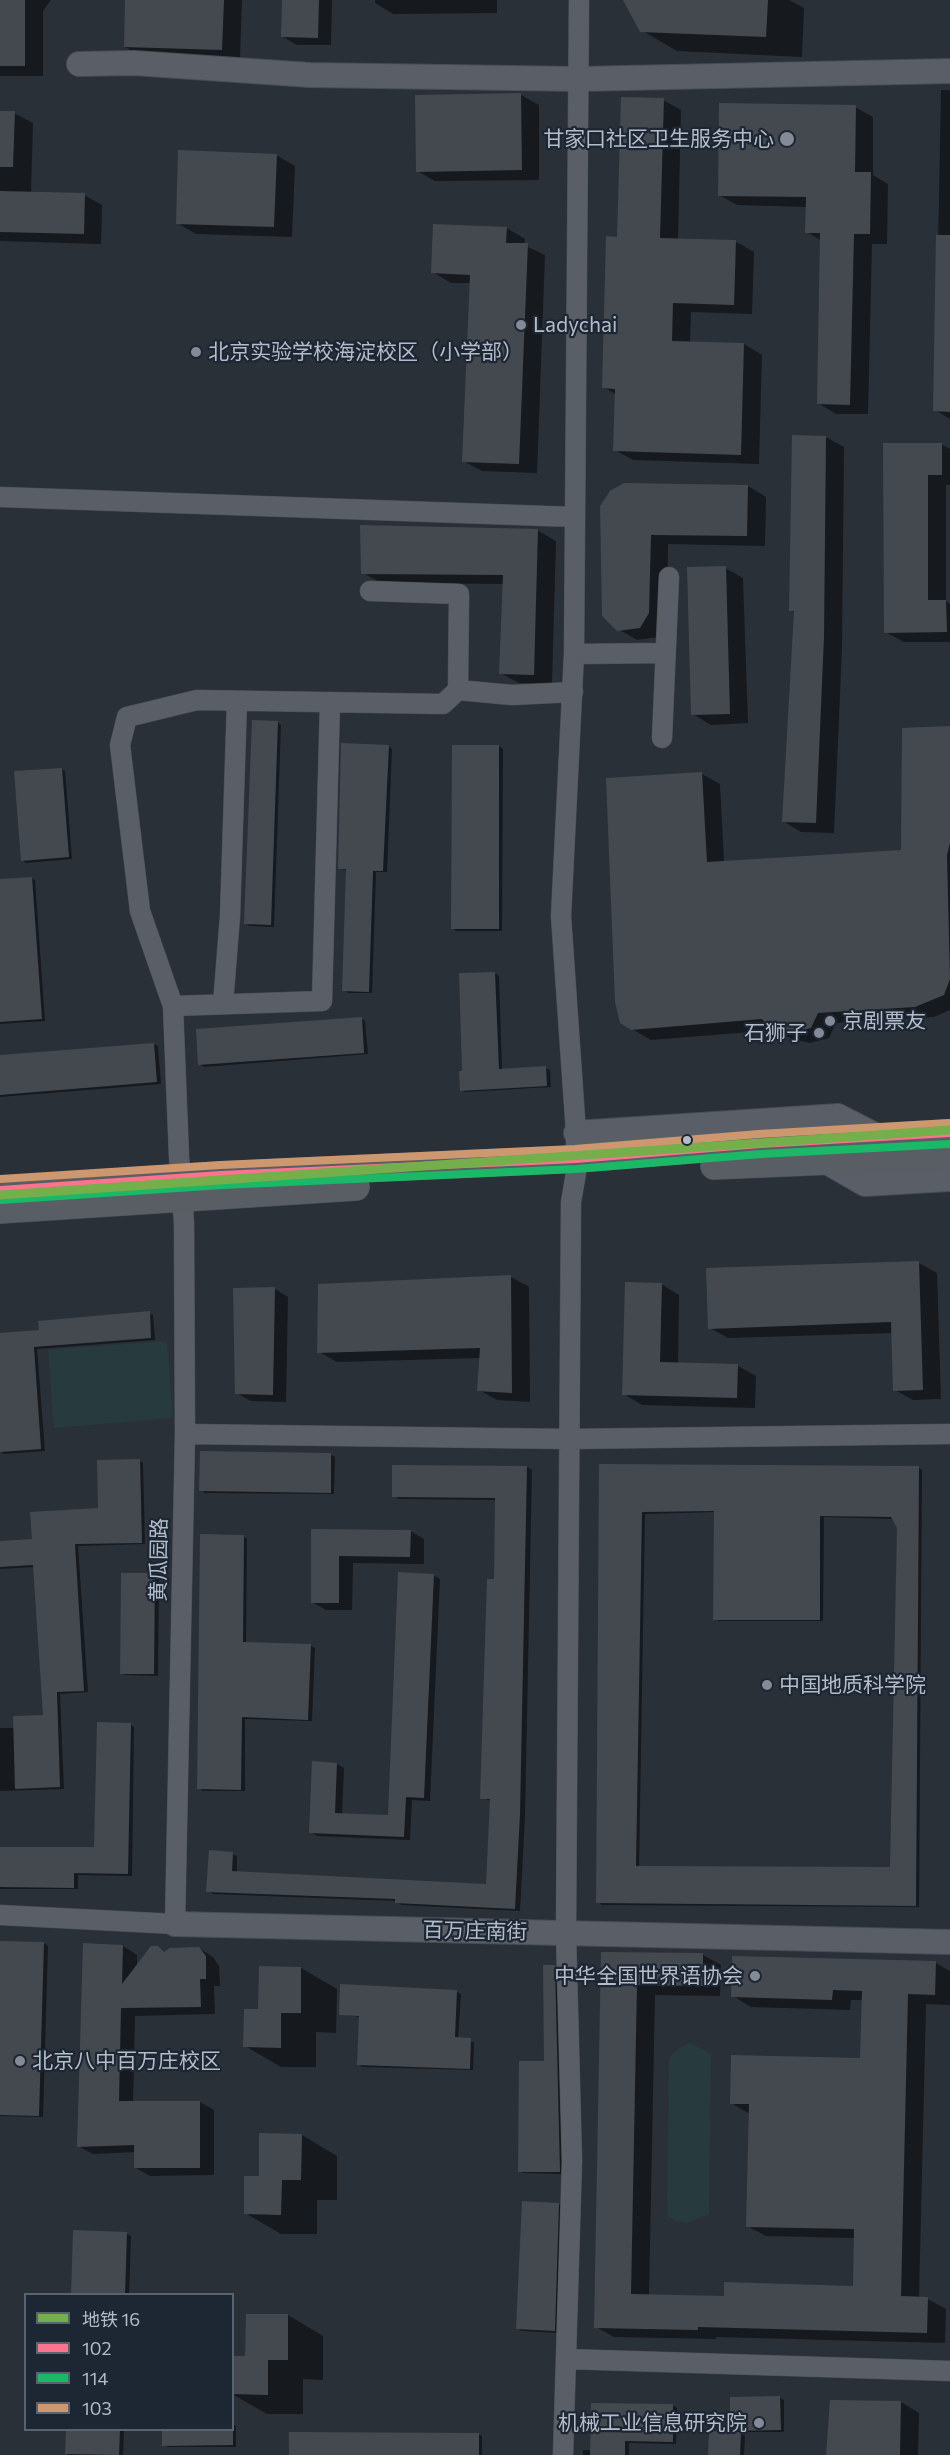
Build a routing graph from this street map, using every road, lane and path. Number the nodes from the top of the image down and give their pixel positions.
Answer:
1 (579, 0) edge
2 (79, 64) dead end
3 (950, 71) edge
4 (579, 79) junction
5 (0, 497) edge
6 (575, 517) junction
7 (669, 578) dead end
8 (370, 591) dead end
9 (664, 653) junction
10 (574, 654) junction
11 (458, 690) junction
12 (573, 692) junction
13 (237, 700) junction
14 (330, 702) junction
15 (662, 738) dead end
16 (223, 1004) junction
17 (173, 1006) junction
18 (950, 1133) edge
19 (576, 1155) junction
20 (950, 1156) edge
21 (825, 1161) junction
22 (950, 1179) edge
23 (182, 1188) junction
24 (0, 1190) edge
25 (0, 1210) edge
26 (186, 1434) junction
27 (950, 1434) edge
28 (569, 1439) junction
29 (0, 1915) edge
30 (175, 1924) junction
31 (566, 1933) junction
32 (950, 1942) edge
33 (566, 2359) junction
34 (950, 2371) edge
35 (563, 2455) edge

1 - 4 street
2 - 4 street
3 - 4 street
4 - 6 street
5 - 6 street
6 - 10 street
7 - 9 street
8 - 11 street
9 - 10 street
9 - 15 street
10 - 12 street
11 - 12 street
11 - 14 street
12 - 19 street
13 - 14 street
13 - 16 street
13 - 17 street, 黄瓜园路
14 - 16 street
16 - 17 street
17 - 23 street, 黄瓜园路
18 - 19 main road
19 - 21 main road
19 - 23 main road
19 - 28 street
20 - 21 main road
21 - 22 street
23 - 24 main road
23 - 25 main road
23 - 26 street, 黄瓜园路
26 - 28 street
26 - 30 street, 黄瓜园路
27 - 28 street
28 - 31 street
29 - 30 street, 百万庄南街
30 - 31 street, 百万庄南街
31 - 32 street, 百万庄南街
31 - 33 street
33 - 34 street
33 - 35 street

